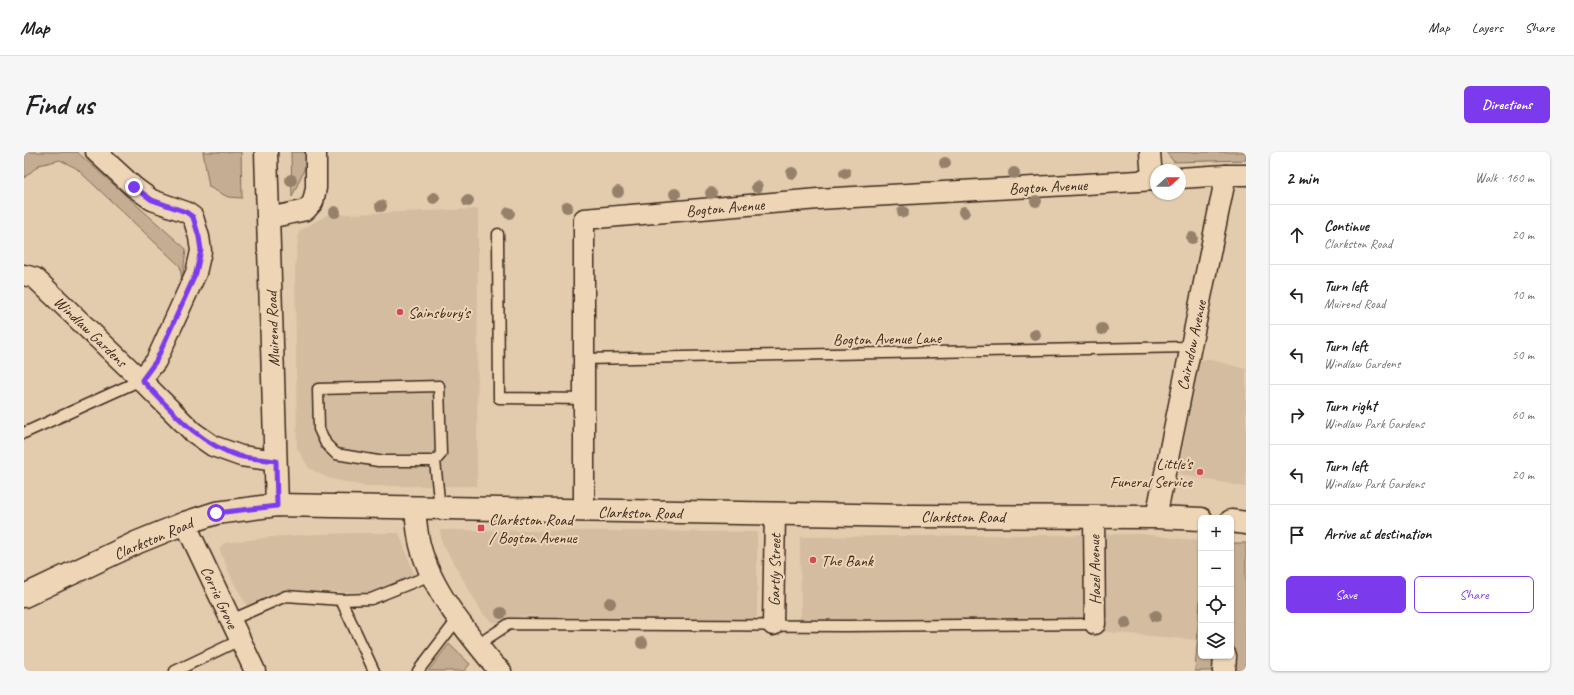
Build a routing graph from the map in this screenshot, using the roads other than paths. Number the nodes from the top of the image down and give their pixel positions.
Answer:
1 (96, 152) edge
2 (266, 152) edge
3 (316, 152) edge
4 (1150, 152) edge
5 (1152, 164) edge
6 (1226, 174) junction
7 (1246, 175) edge
8 (1186, 177) edge
9 (1150, 180) edge
10 (269, 218) junction
11 (498, 234) dead end
12 (24, 275) edge
13 (1190, 347) junction
14 (584, 359) junction
15 (142, 380) junction
16 (585, 399) junction
17 (24, 433) edge
18 (276, 461) junction
19 (436, 461) junction
20 (277, 506) junction
21 (414, 508) junction
22 (440, 509) junction
23 (584, 511) junction
24 (776, 514) junction
25 (1094, 516) junction
26 (1156, 517) junction
27 (1198, 519) edge
28 (1234, 521) edge
29 (185, 523) junction
30 (1246, 523) edge
31 (431, 575) junction
32 (24, 596) edge
33 (341, 600) junction
34 (231, 620) junction
35 (457, 620) junction
36 (1095, 624) joint
37 (773, 625) junction
38 (240, 640) junction
39 (477, 645) junction
40 (1225, 659) edge
41 (175, 671) edge
42 (255, 671) edge
43 (374, 671) edge
44 (418, 671) edge
45 (501, 671) edge
46 (1224, 671) edge

1 - 15 street
2 - 10 main road, Muirend Road
3 - 10 street
4 - 5 street
6 - 7 street
6 - 8 street
6 - 13 street, Cairndow Avenue
9 - 14 street, Bogton Avenue
10 - 18 main road, Muirend Road
11 - 16 lane
12 - 15 street, Windlaw Gardens
13 - 14 lane, Bogton Avenue Lane
13 - 26 street, Cairndow Avenue
14 - 16 street, Bogton Avenue
15 - 17 lane
15 - 18 street, Windlaw Gardens
16 - 23 street, Bogton Avenue
18 - 20 main road, Muirend Road
19 - 19 lane
19 - 22 lane
20 - 21 main road, Clarkston Road
20 - 29 main road, Clarkston Road
21 - 22 main road, Clarkston Road
21 - 31 street
22 - 23 main road, Clarkston Road
23 - 24 main road, Clarkston Road
24 - 25 main road, Clarkston Road
24 - 37 street, Gartly Street
25 - 26 main road, Clarkston Road
25 - 36 street, Hazel Avenue
26 - 27 main road, Clarkston Road
28 - 30 main road
29 - 32 main road, Clarkston Road
29 - 34 street, Corrie Grove
31 - 33 lane
31 - 35 street
33 - 34 lane
33 - 43 lane
34 - 38 street, Corrie Grove
35 - 39 street
35 - 44 lane
36 - 37 lane
37 - 39 lane
38 - 41 lane
38 - 42 street, Corrie Grove
39 - 45 street
40 - 46 main road

